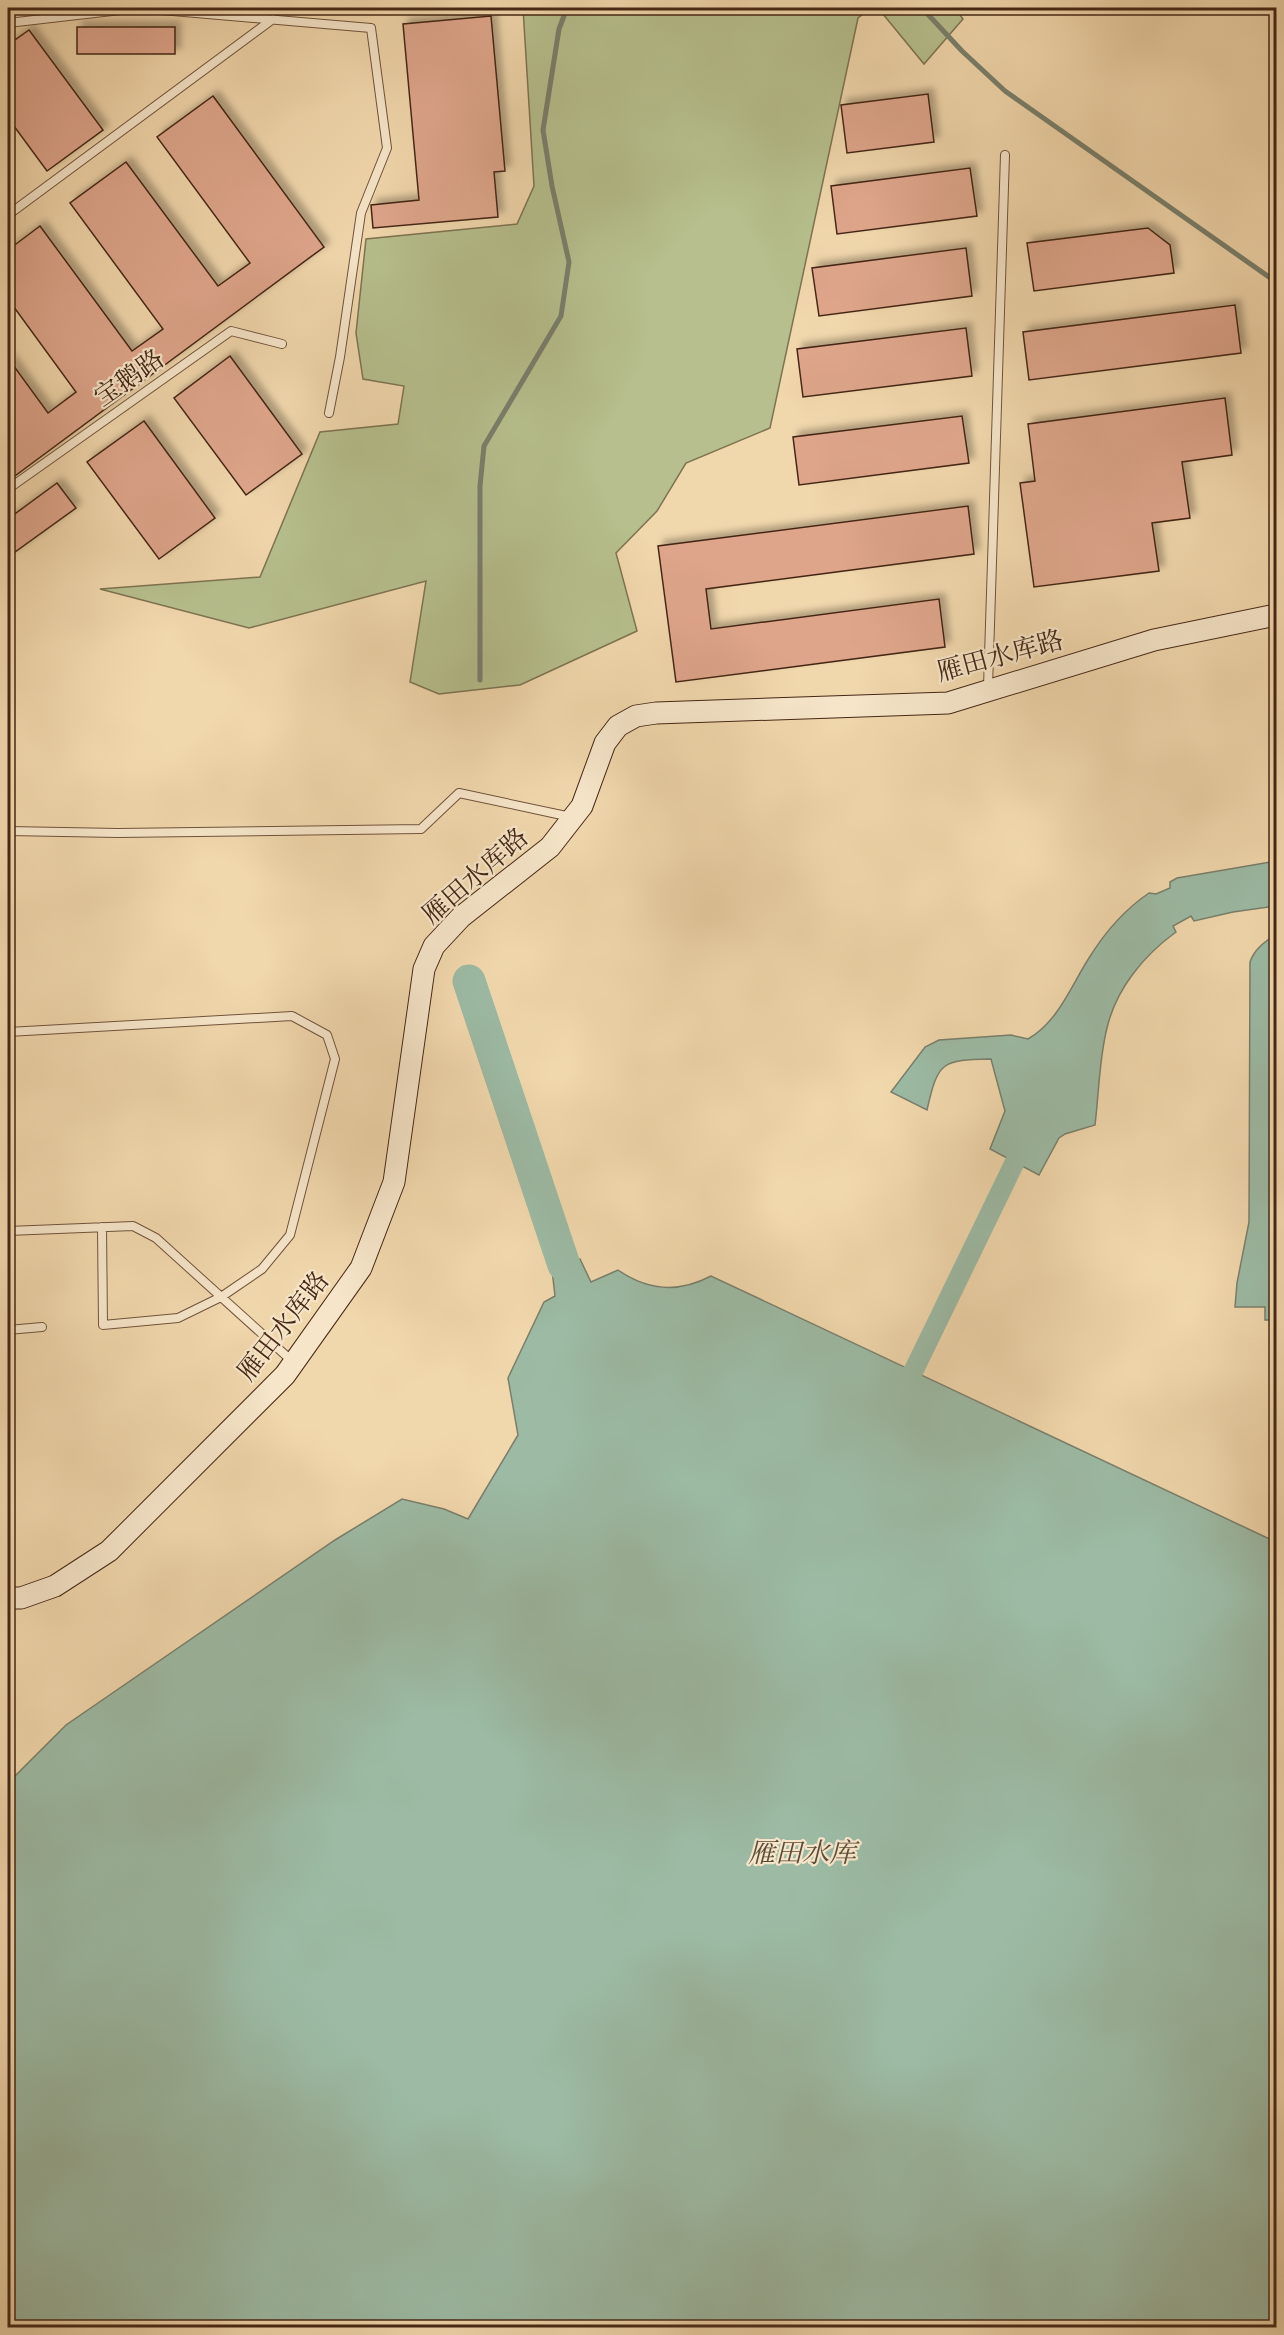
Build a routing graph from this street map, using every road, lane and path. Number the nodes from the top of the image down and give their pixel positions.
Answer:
1 (273, 20) junction
2 (8, 23) edge
3 (1005, 155) dead end
4 (8, 215) edge
5 (282, 344) dead end
6 (328, 413) dead end
7 (8, 489) edge
8 (1276, 615) edge
9 (988, 691) junction
10 (573, 817) junction
11 (8, 831) edge
12 (8, 1032) edge
13 (102, 1227) junction
14 (8, 1231) edge
15 (221, 1297) junction
16 (42, 1327) dead end
17 (8, 1330) edge
18 (294, 1363) junction
19 (14, 1598) edge

1 - 2 lane
1 - 4 lane
1 - 6 lane
3 - 9 lane
5 - 7 lane, 宝鹅路
8 - 9 main road, 雁田水库路
9 - 10 main road, 雁田水库路
10 - 11 lane
10 - 18 main road, 雁田水库路
12 - 15 lane
13 - 14 lane
13 - 15 lane
13 - 15 lane
15 - 18 lane
16 - 17 lane
18 - 19 main road, 雁田水库路

